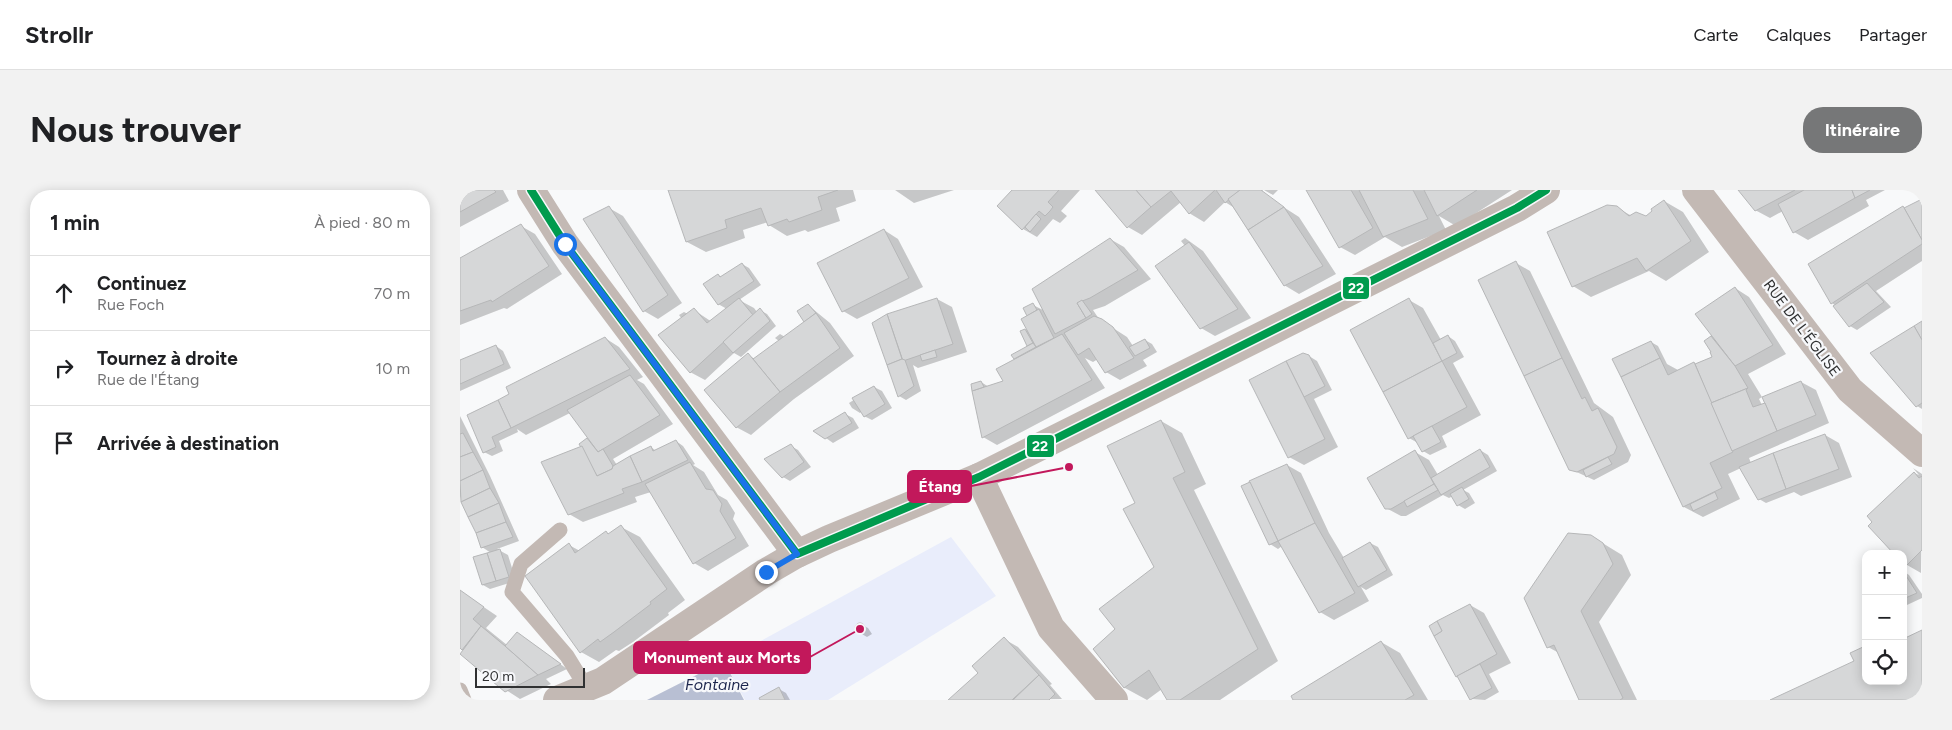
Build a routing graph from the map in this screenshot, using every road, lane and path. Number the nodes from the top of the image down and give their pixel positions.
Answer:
1 (531, 190) edge
2 (1546, 190) edge
3 (1696, 190) edge
4 (1920, 448) edge
5 (979, 477) junction
6 (560, 530) dead end
7 (797, 554) junction
8 (600, 689) edge
9 (460, 690) edge
10 (464, 700) edge
11 (557, 700) edge
12 (1114, 700) edge

1 - 7 street
2 - 5 street
3 - 4 street, RUE DE L'ÉGLISE
5 - 7 street
5 - 12 street
6 - 8 lane
7 - 8 street
8 - 11 street
9 - 10 lane

